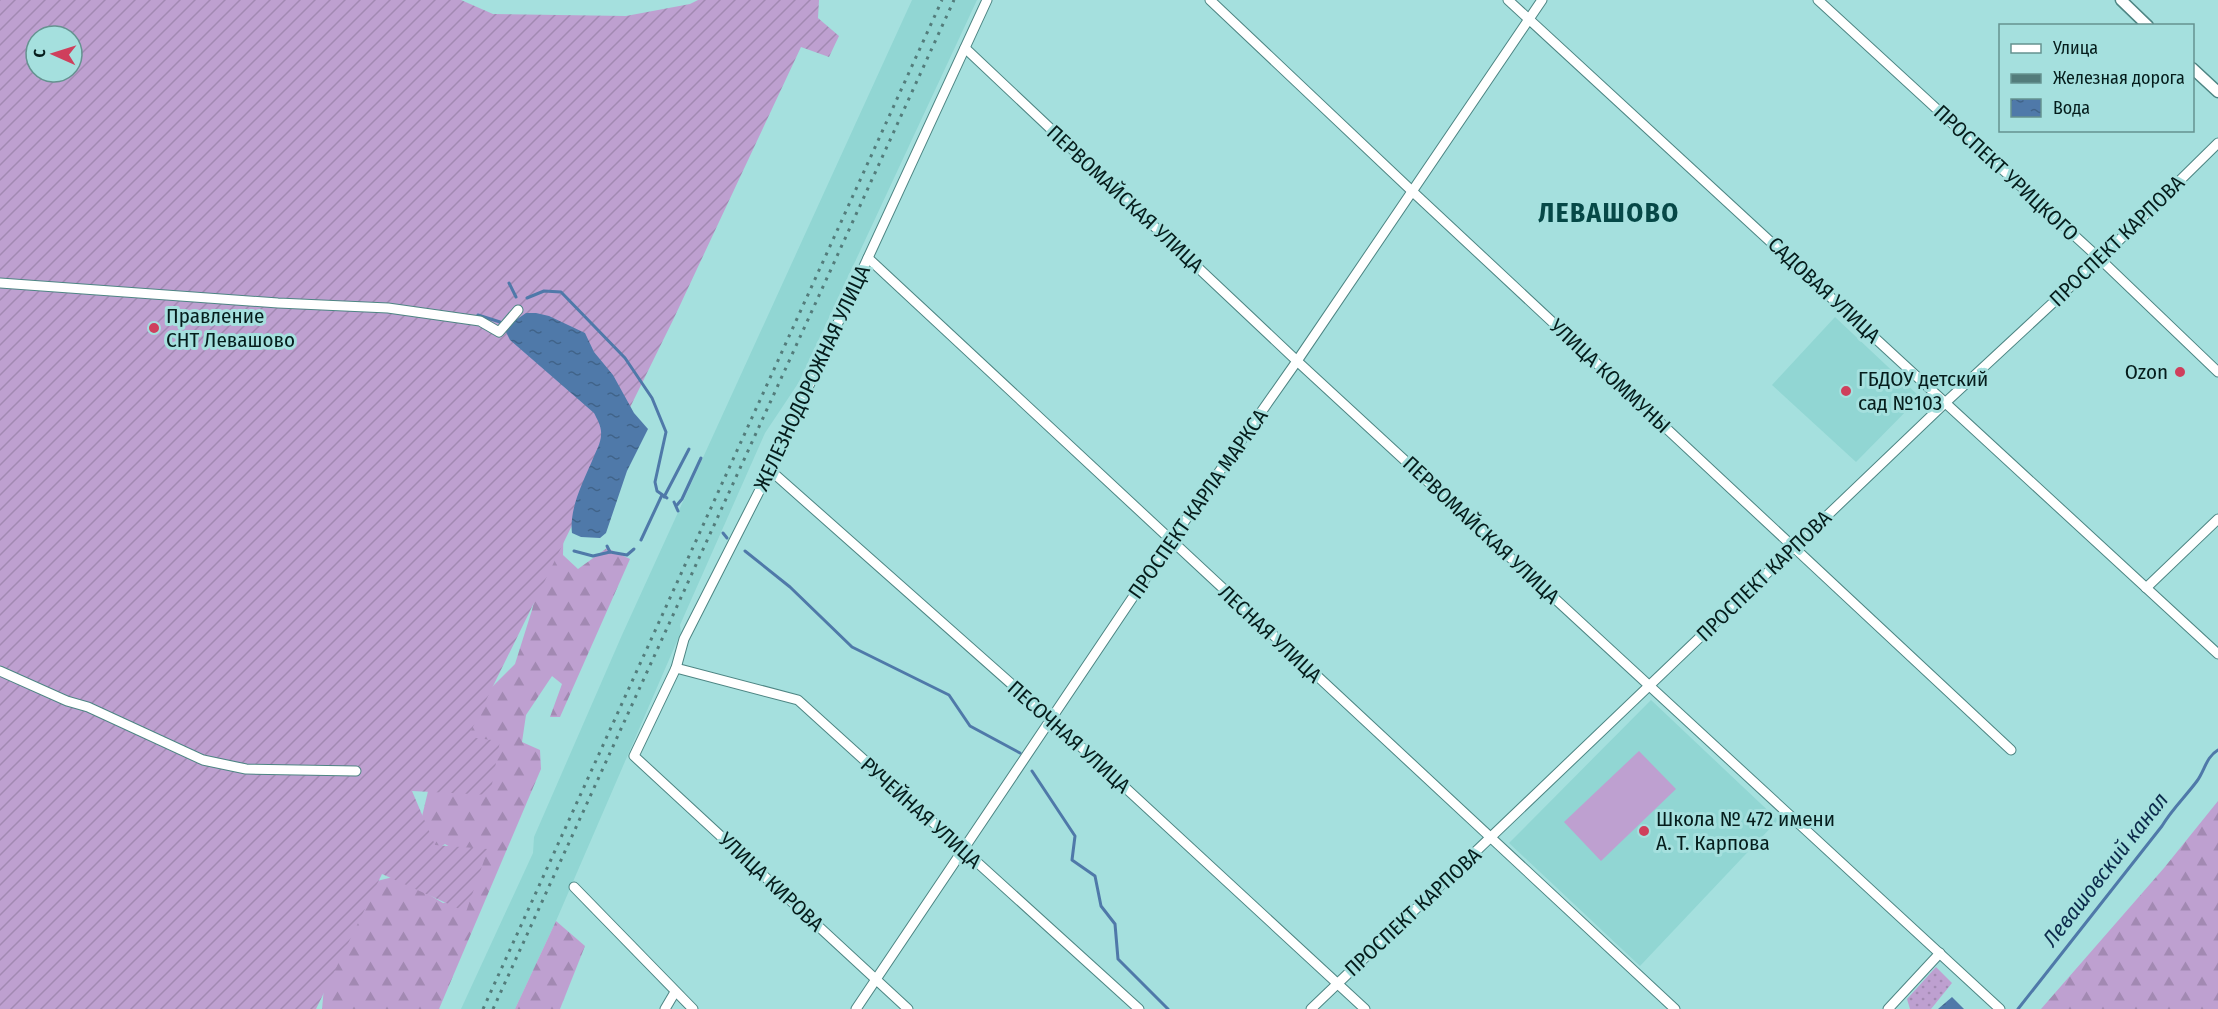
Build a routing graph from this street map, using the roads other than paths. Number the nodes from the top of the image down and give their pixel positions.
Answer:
1 (987, 0) edge
2 (1210, 0) edge
3 (1508, 0) edge
4 (1542, 0) edge
5 (1818, 0) edge
6 (2121, 0) edge
7 (1529, 20) junction
8 (2146, 24) edge
9 (965, 48) junction
10 (2194, 69) edge
11 (2218, 92) edge
12 (2218, 143) edge
13 (1413, 192) junction
14 (868, 258) junction
15 (2100, 259) junction
16 (0, 283) edge
17 (518, 310) dead end
18 (1297, 362) junction
19 (2218, 372) edge
20 (1946, 402) junction
21 (770, 470) junction
22 (2218, 519) edge
23 (1170, 542) junction
24 (1794, 547) junction
25 (2146, 588) junction
26 (2218, 654) edge
27 (676, 668) junction
28 (0, 671) edge
29 (1649, 685) junction
30 (1052, 720) junction
31 (2011, 750) dead end
32 (634, 756) joint
33 (356, 771) dead end
34 (1492, 838) junction
35 (962, 850) junction
36 (574, 887) dead end
37 (1940, 953) junction
38 (876, 980) junction
39 (1338, 983) junction
40 (675, 992) junction
41 (665, 1009) edge
42 (693, 1009) edge
43 (856, 1009) edge
44 (908, 1009) edge
45 (1139, 1009) edge
46 (1311, 1009) edge
47 (1365, 1009) edge
48 (1675, 1009) edge
49 (1888, 1009) edge
50 (2000, 1009) edge

1 - 9 street, ЖЕЛЕЗНОДОРОЖНАЯ УЛИЦА
2 - 13 street, УЛИЦА КОММУНЫ
3 - 7 street, САДОВАЯ УЛИЦА
4 - 7 street, ПРОСПЕКТ КАРЛА МАРКСА
5 - 15 street, ПРОСПЕКТ УРИЦКОГО
6 - 8 street
7 - 13 street, ПРОСПЕКТ КАРЛА МАРКСА
7 - 20 street, САДОВАЯ УЛИЦА
9 - 14 street, ЖЕЛЕЗНОДОРОЖНАЯ УЛИЦА
9 - 18 street, ПЕРВОМАЙСКАЯ УЛИЦА
10 - 11 street
12 - 15 street, ПРОСПЕКТ КАРПОВА
13 - 18 street, ПРОСПЕКТ КАРЛА МАРКСА
13 - 24 street, УЛИЦА КОММУНЫ
14 - 21 street, ЖЕЛЕЗНОДОРОЖНАЯ УЛИЦА
14 - 23 street, ЛЕСНАЯ УЛИЦА
15 - 19 street, ПРОСПЕКТ УРИЦКОГО
15 - 20 street, ПРОСПЕКТ КАРПОВА
16 - 17 street
18 - 23 street, ПРОСПЕКТ КАРЛА МАРКСА
18 - 29 street, ПЕРВОМАЙСКАЯ УЛИЦА
20 - 24 street, ПРОСПЕКТ КАРПОВА
20 - 25 street, САДОВАЯ УЛИЦА
21 - 27 street, ЖЕЛЕЗНОДОРОЖНАЯ УЛИЦА
21 - 30 street, ПЕСОЧНАЯ УЛИЦА
22 - 25 street
23 - 30 street, ПРОСПЕКТ КАРЛА МАРКСА
23 - 34 street, ЛЕСНАЯ УЛИЦА
24 - 29 street, ПРОСПЕКТ КАРПОВА
24 - 31 street, УЛИЦА КОММУНЫ
25 - 26 street, САДОВАЯ УЛИЦА
27 - 32 street, ЖЕЛЕЗНОДОРОЖНАЯ УЛИЦА
27 - 35 street, РУЧЕЙНАЯ УЛИЦА
28 - 33 street
29 - 34 street, ПРОСПЕКТ КАРПОВА
29 - 37 street, ПЕРВОМАЙСКАЯ УЛИЦА
30 - 35 street, ПРОСПЕКТ КАРЛА МАРКСА
30 - 39 street, ПЕСОЧНАЯ УЛИЦА
32 - 38 street, УЛИЦА КИРОВА
34 - 39 street, ПРОСПЕКТ КАРПОВА
34 - 48 street, ЛЕСНАЯ УЛИЦА
35 - 38 street, ПРОСПЕКТ КАРЛА МАРКСА
35 - 45 street, РУЧЕЙНАЯ УЛИЦА
36 - 40 street
37 - 49 street
37 - 50 street, ПЕРВОМАЙСКАЯ УЛИЦА
38 - 43 street, ПРОСПЕКТ КАРЛА МАРКСА
38 - 44 street, УЛИЦА КИРОВА
39 - 46 street, ПРОСПЕКТ КАРПОВА
39 - 47 street, ПЕСОЧНАЯ УЛИЦА
40 - 41 street
40 - 42 street

